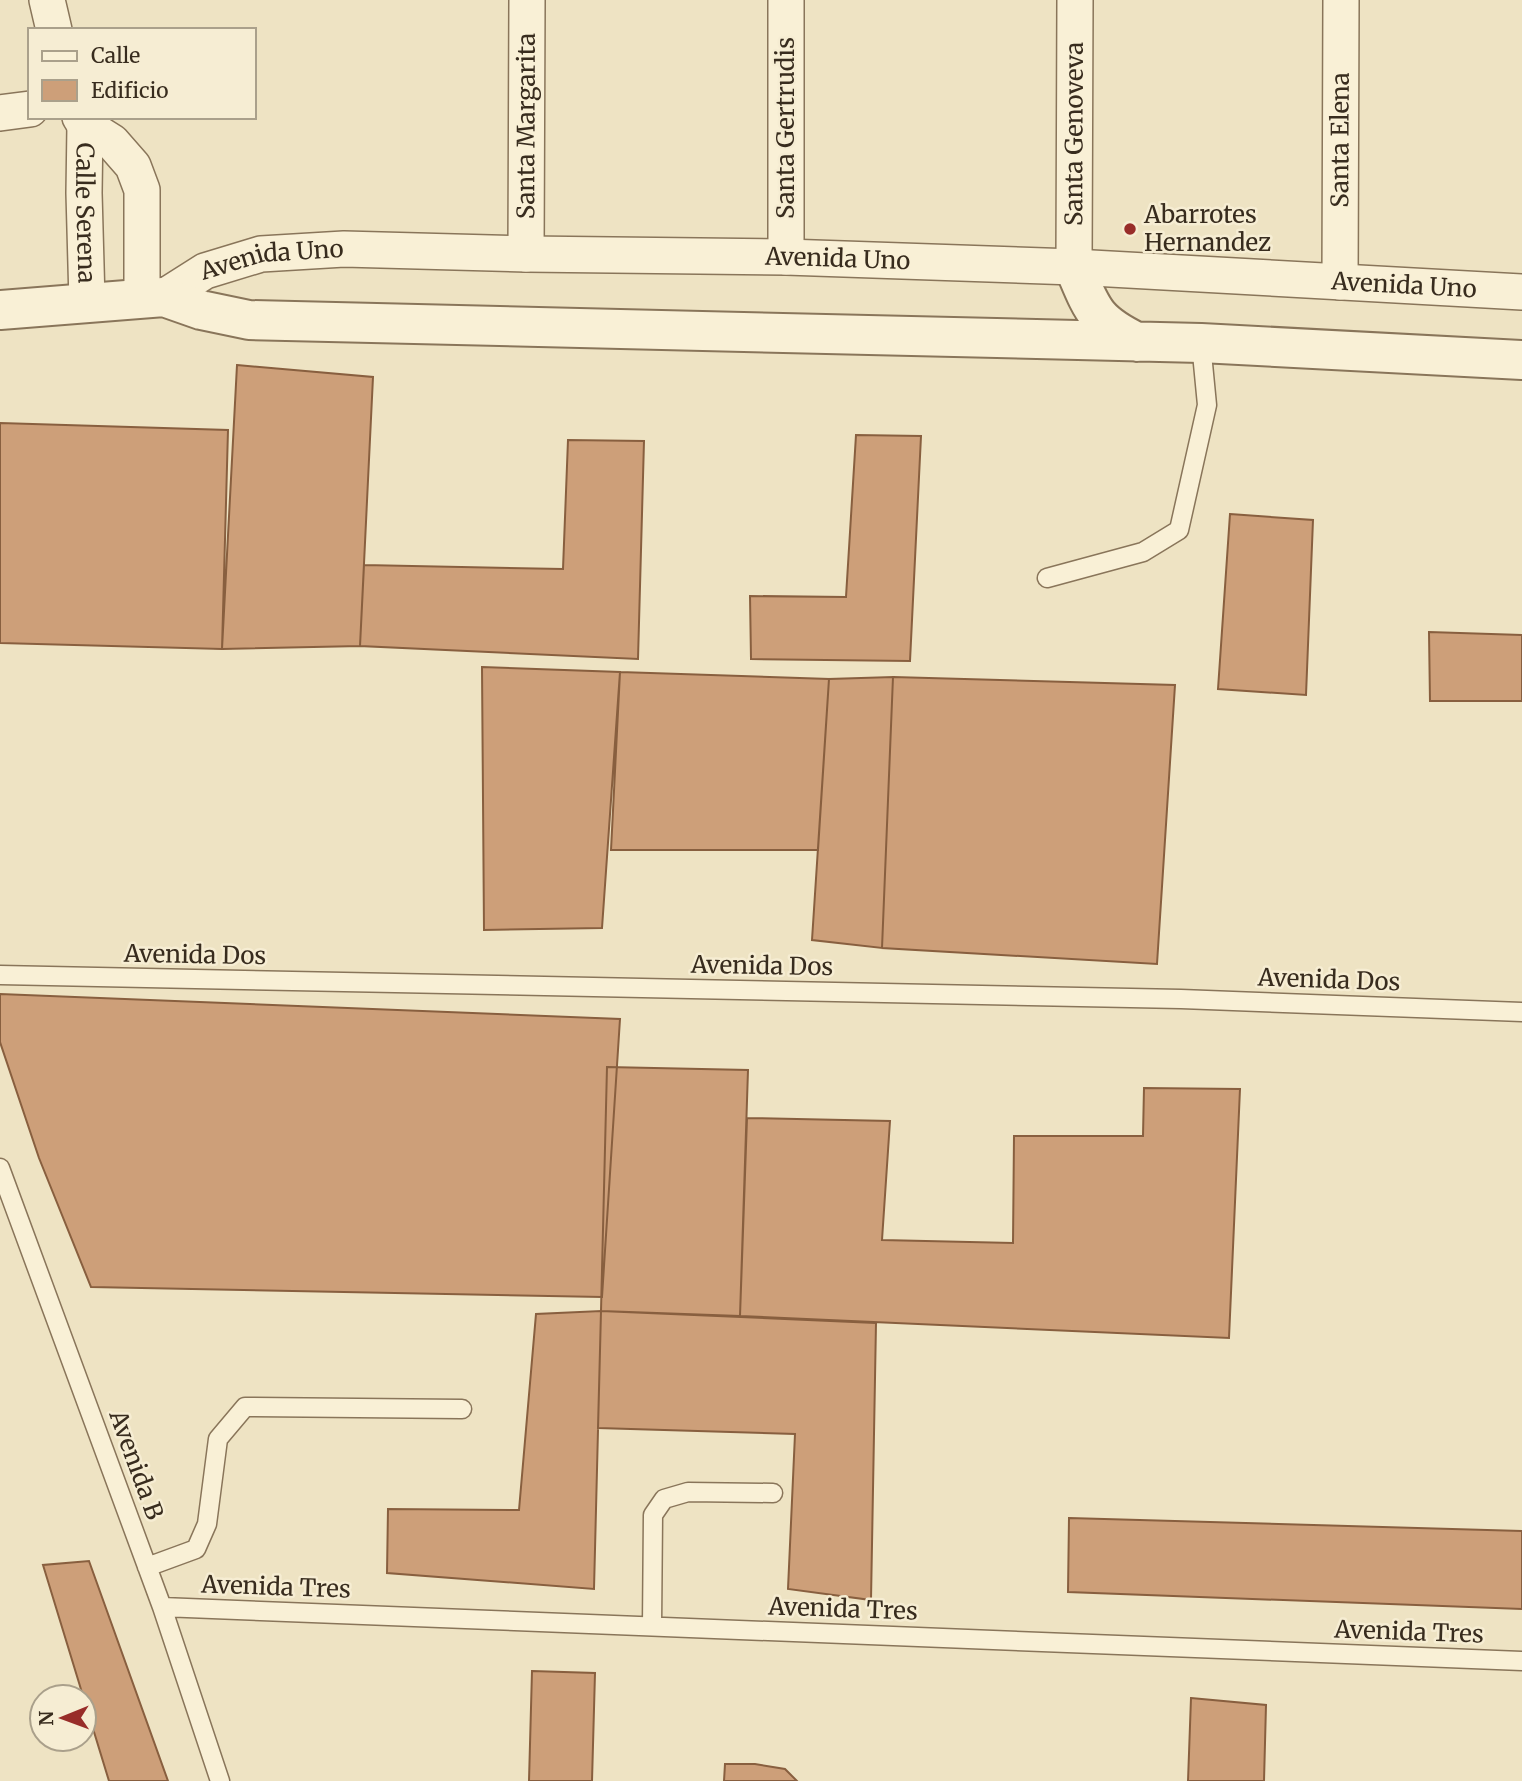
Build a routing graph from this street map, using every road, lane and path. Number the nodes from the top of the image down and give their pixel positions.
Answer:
1 (47, 0) edge
2 (527, 0) edge
3 (786, 0) edge
4 (1075, 0) edge
5 (1341, 0) edge
6 (54, 28) edge
7 (28, 109) edge
8 (0, 113) edge
9 (83, 121) edge
10 (526, 254) junction
11 (786, 257) junction
12 (1074, 267) junction
13 (1340, 282) junction
14 (1522, 292) edge
15 (153, 297) junction
16 (87, 302) junction
17 (0, 310) edge
18 (1032, 339) junction
19 (1137, 342) junction
20 (1201, 343) junction
21 (1522, 360) edge
22 (1047, 578) dead end
23 (0, 975) edge
24 (1522, 1012) edge
25 (0, 1168) edge
26 (462, 1409) dead end
27 (773, 1493) dead end
28 (147, 1567) junction
29 (162, 1607) junction
30 (652, 1626) junction
31 (1522, 1661) edge
32 (220, 1781) edge

1 - 6 street
2 - 10 street, Santa Margarita
3 - 11 street, Santa Gertrudis
4 - 12 street, Santa Genoveva
5 - 13 street, Santa Elena
7 - 8 street
9 - 15 street, Calle Serena
9 - 16 street, Calle Serena
10 - 11 street, Avenida Uno
10 - 15 street, Avenida Uno
11 - 12 street, Avenida Uno
12 - 13 street, Avenida Uno
12 - 18 street
12 - 19 street
13 - 14 street, Avenida Uno
15 - 16 street, Avenida Uno
15 - 18 street, Avenida Uno
16 - 17 street, Avenida Uno
18 - 19 street, Avenida Uno
19 - 20 street, Avenida Uno
20 - 21 street, Avenida Uno
20 - 22 lane
23 - 24 lane, Avenida Dos
25 - 28 lane, Avenida B
26 - 28 lane
27 - 30 lane
28 - 29 lane, Avenida B
29 - 30 lane, Avenida Tres
29 - 32 lane, Avenida B
30 - 31 lane, Avenida Tres

